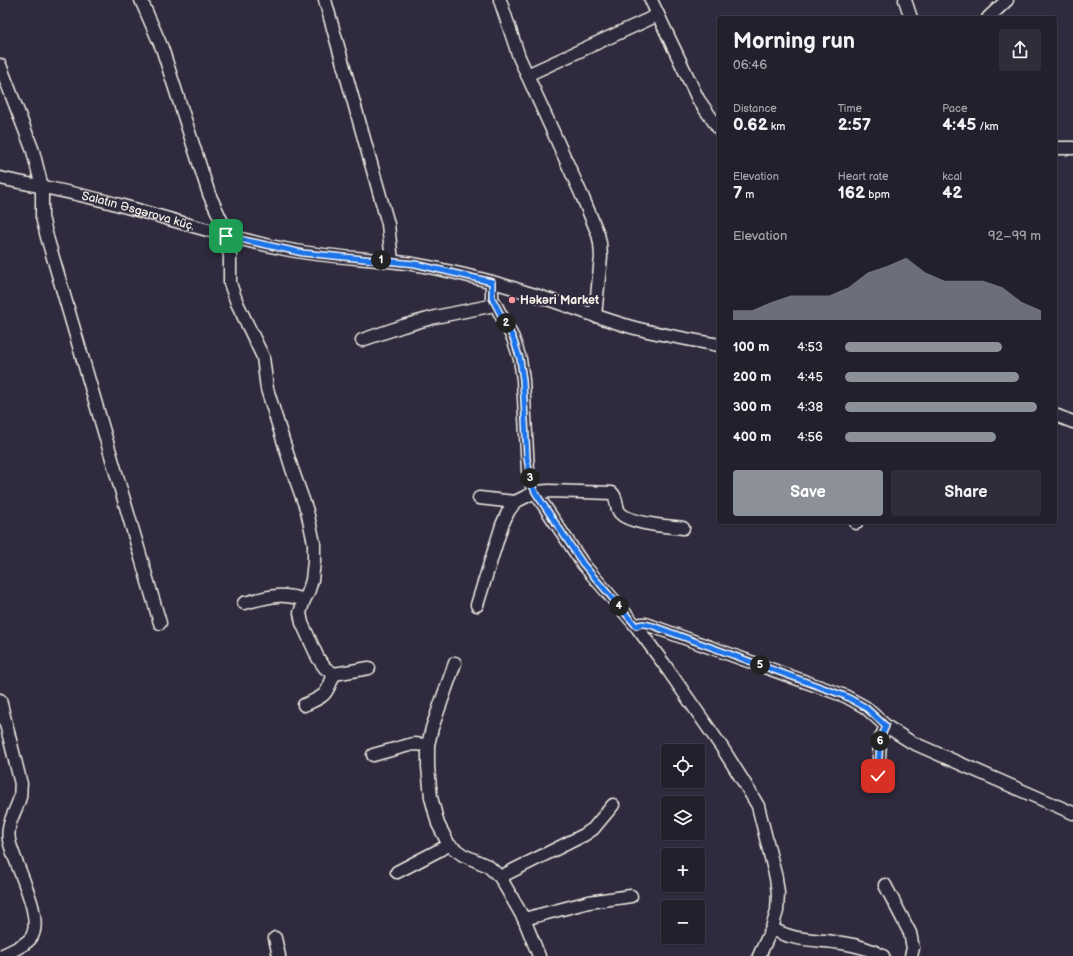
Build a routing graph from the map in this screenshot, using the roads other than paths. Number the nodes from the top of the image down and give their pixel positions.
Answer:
1 (141, 0) edge
2 (325, 0) edge
3 (500, 0) edge
4 (905, 0) edge
5 (1007, 0) edge
6 (654, 1) edge
7 (658, 15) junction
8 (910, 16) edge
9 (990, 16) edge
10 (0, 65) edge
11 (527, 75) junction
12 (717, 126) edge
13 (1057, 148) edge
14 (1073, 148) edge
15 (0, 178) edge
16 (42, 187) junction
17 (226, 236) junction
18 (392, 261) junction
19 (492, 282) junction
20 (495, 304) junction
21 (595, 316) junction
22 (362, 340) dead end
23 (717, 345) edge
24 (1057, 416) edge
25 (1073, 422) edge
26 (535, 492) junction
27 (479, 498) dead end
28 (515, 502) junction
29 (683, 528) dead end
30 (304, 600) junction
31 (244, 603) dead end
32 (476, 605) dead end
33 (160, 623) dead end
34 (636, 626) junction
35 (455, 663) dead end
36 (369, 668) dead end
37 (334, 674) junction
38 (0, 700) edge
39 (304, 705) dead end
40 (886, 726) junction
41 (428, 745) junction
42 (373, 755) dead end
43 (878, 776) dead end
44 (613, 805) dead end
45 (1073, 813) edge
46 (449, 845) junction
47 (397, 872) dead end
48 (500, 877) junction
49 (886, 885) dead end
50 (631, 896) dead end
51 (524, 919) junction
52 (772, 928) junction
53 (275, 938) dead end
54 (1, 956) edge
55 (279, 956) edge
56 (539, 956) edge
57 (759, 956) edge
58 (883, 956) edge
59 (911, 956) edge

1 - 17 street
2 - 18 street
3 - 11 street
4 - 8 street
5 - 9 street
6 - 7 street
7 - 11 street
7 - 12 street
10 - 16 street
11 - 21 street
13 - 14 street
15 - 16 street, Salatın Əsgərova küç.
16 - 17 street, Salatın Əsgərova küç.
16 - 33 street
17 - 18 street, Salatın Əsgərova küç.
17 - 30 street
18 - 19 street, Salatın Əsgərova küç.
19 - 20 street
19 - 21 street, Salatın Əsgərova küç.
20 - 22 street
20 - 26 street
21 - 23 street, Salatın Əsgərova küç.
24 - 25 street
26 - 28 street
26 - 29 street
26 - 34 street
27 - 28 street
28 - 32 street
30 - 31 street
30 - 37 street
34 - 40 street
34 - 52 street
35 - 41 street
36 - 37 street
37 - 39 street
38 - 54 street
40 - 43 street
40 - 45 street
41 - 42 street
41 - 46 street
44 - 48 street
46 - 47 street
46 - 48 street
48 - 51 street
49 - 59 street
50 - 51 street
51 - 56 street
52 - 57 street
52 - 58 street
53 - 55 street

